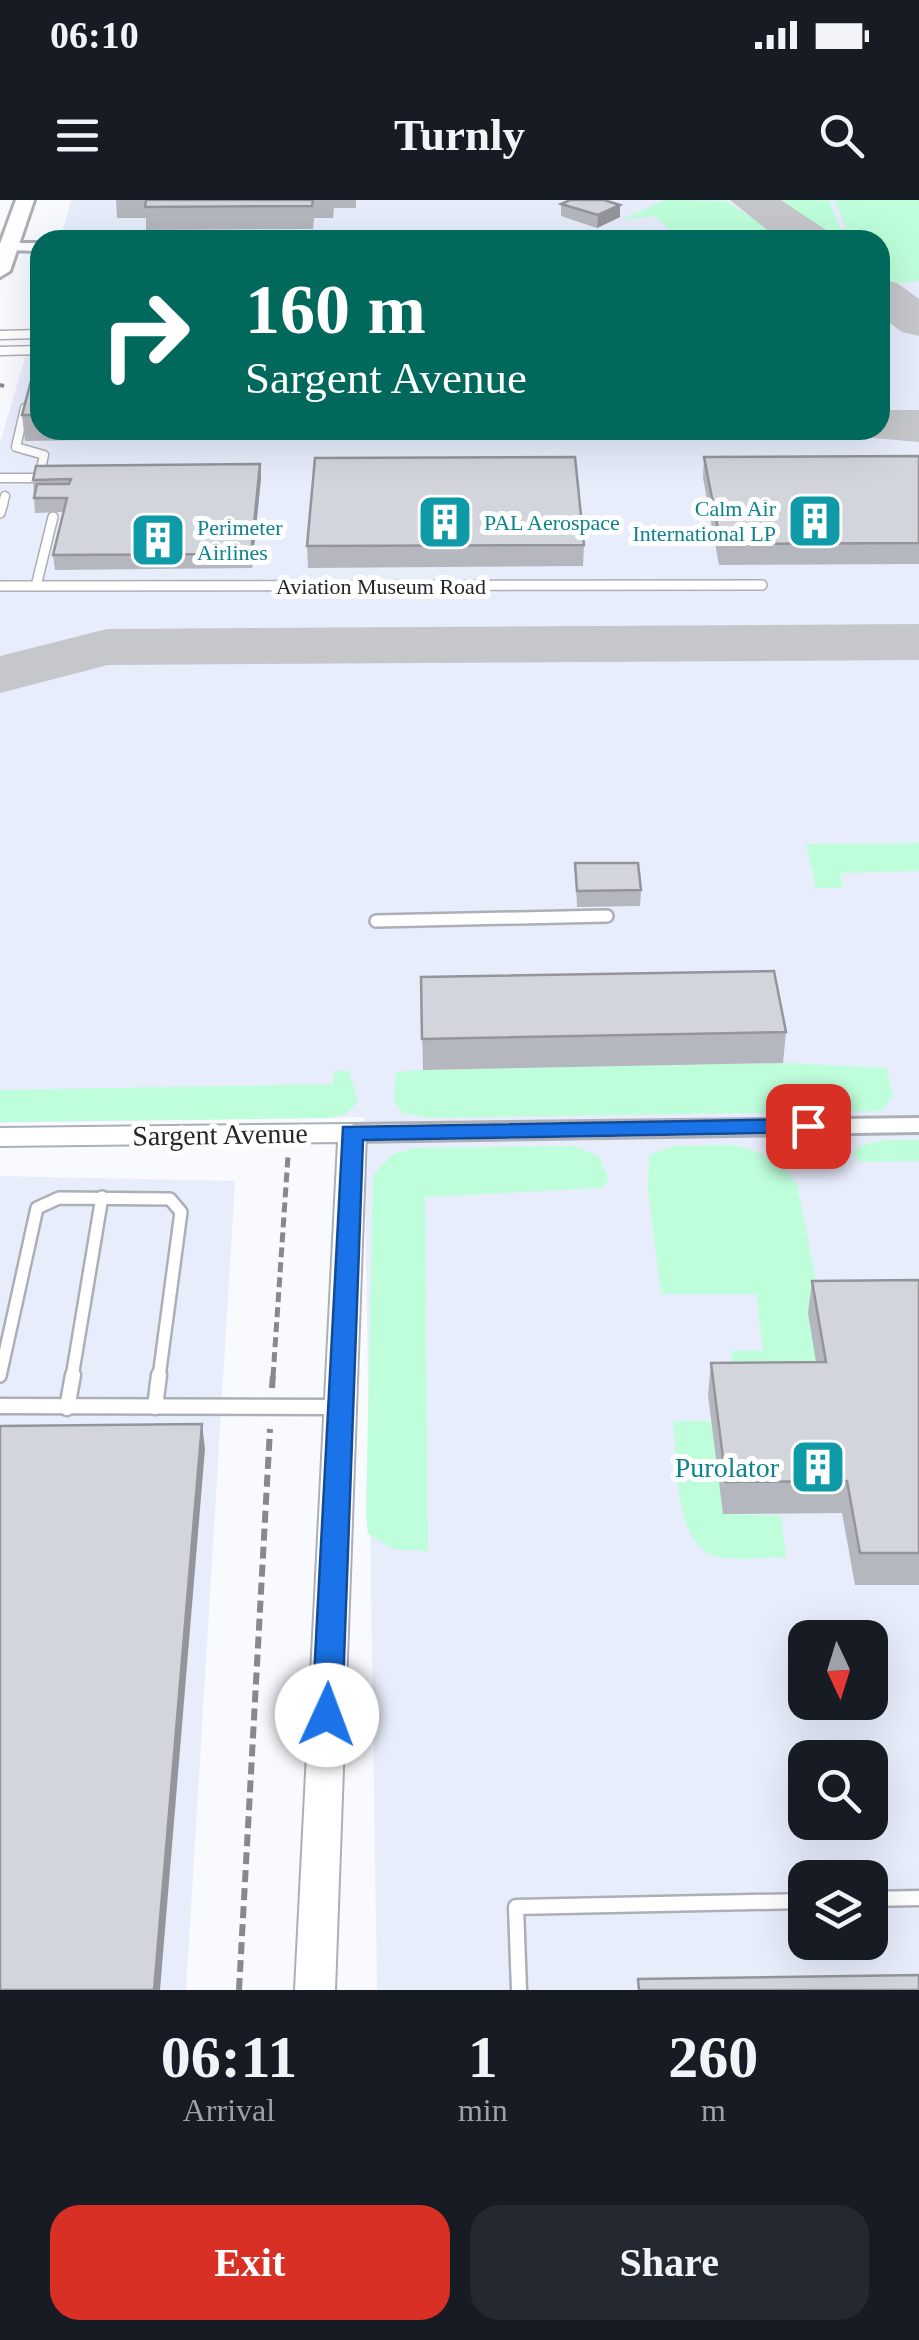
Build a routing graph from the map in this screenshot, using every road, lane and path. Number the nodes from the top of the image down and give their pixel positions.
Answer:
1 (26, 200) edge
2 (30, 250) edge
3 (4, 256) edge
4 (30, 334) edge
5 (0, 335) edge
6 (30, 350) edge
7 (0, 351) edge
8 (28, 396) edge
9 (0, 478) edge
10 (5, 496) dead end
11 (0, 513) edge
12 (53, 517) dead end
13 (762, 584) dead end
14 (0, 586) edge
15 (36, 586) junction
16 (607, 916) dead end
17 (376, 921) dead end
18 (919, 1125) edge
19 (352, 1133) junction
20 (0, 1137) edge
21 (288, 1156) dead end
22 (102, 1197) junction
23 (0, 1376) edge
24 (0, 1406) edge
25 (155, 1407) junction
26 (271, 1407) junction
27 (340, 1407) junction
28 (67, 1408) junction
29 (919, 1898) edge
30 (888, 1899) edge
31 (788, 1901) edge
32 (239, 1990) edge
33 (315, 1990) edge
34 (519, 1990) edge

1 - 3 main road
2 - 3 street
4 - 5 lane
6 - 7 lane
8 - 9 lane
10 - 11 lane
12 - 15 lane
13 - 15 lane, Aviation Museum Road
14 - 15 lane, Aviation Museum Road
16 - 17 lane
18 - 19 street, Sargent Avenue
19 - 20 street, Sargent Avenue
19 - 27 street
21 - 26 path
22 - 23 lane
22 - 25 lane
22 - 28 lane
24 - 28 lane
25 - 26 lane
25 - 28 lane
26 - 27 lane
26 - 32 path
27 - 33 street
29 - 30 lane
31 - 34 lane

